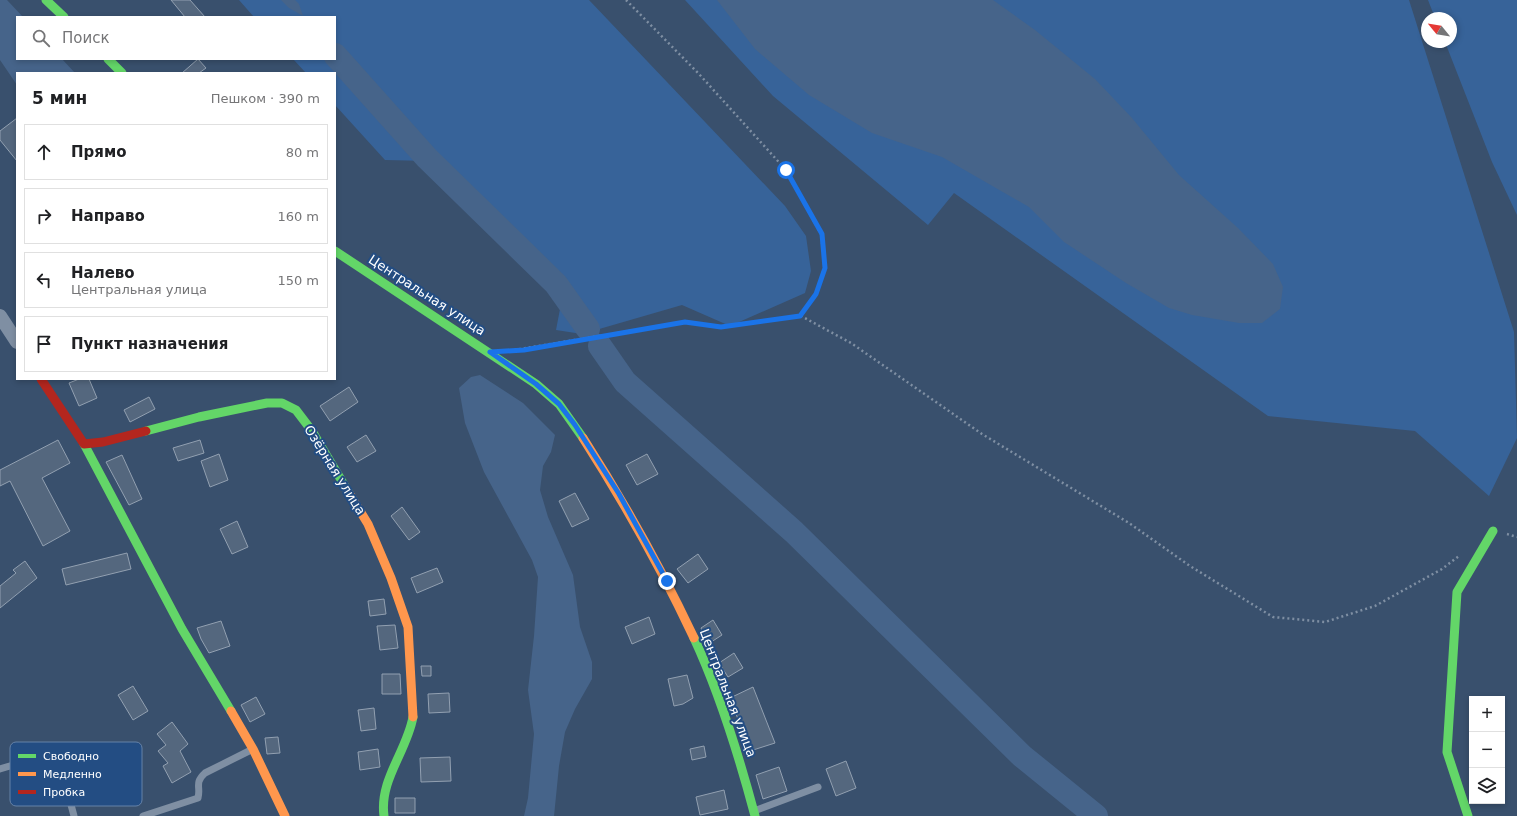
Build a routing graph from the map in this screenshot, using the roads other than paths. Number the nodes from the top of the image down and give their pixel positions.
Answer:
1 (46, 0) edge
2 (63, 16) edge
3 (109, 60) edge
4 (121, 72) edge
5 (336, 252) edge
6 (0, 316) edge
7 (16, 340) edge
8 (42, 380) edge
9 (84, 444) junction
10 (1493, 531) road end
11 (253, 749) junction
12 (10, 766) edge
13 (0, 769) edge
14 (818, 787) dead end
15 (71, 806) edge
16 (754, 813) edge
17 (74, 816) edge
18 (143, 816) edge
19 (285, 816) edge
20 (384, 816) edge
21 (1468, 816) edge

1 - 2 street
3 - 4 street
5 - 16 street, Центральная улица
6 - 7 street
8 - 9 street
9 - 11 street
9 - 20 street, Озёрная улица
10 - 21 street
11 - 18 lane
11 - 19 street
12 - 13 lane
14 - 16 lane
15 - 17 lane

